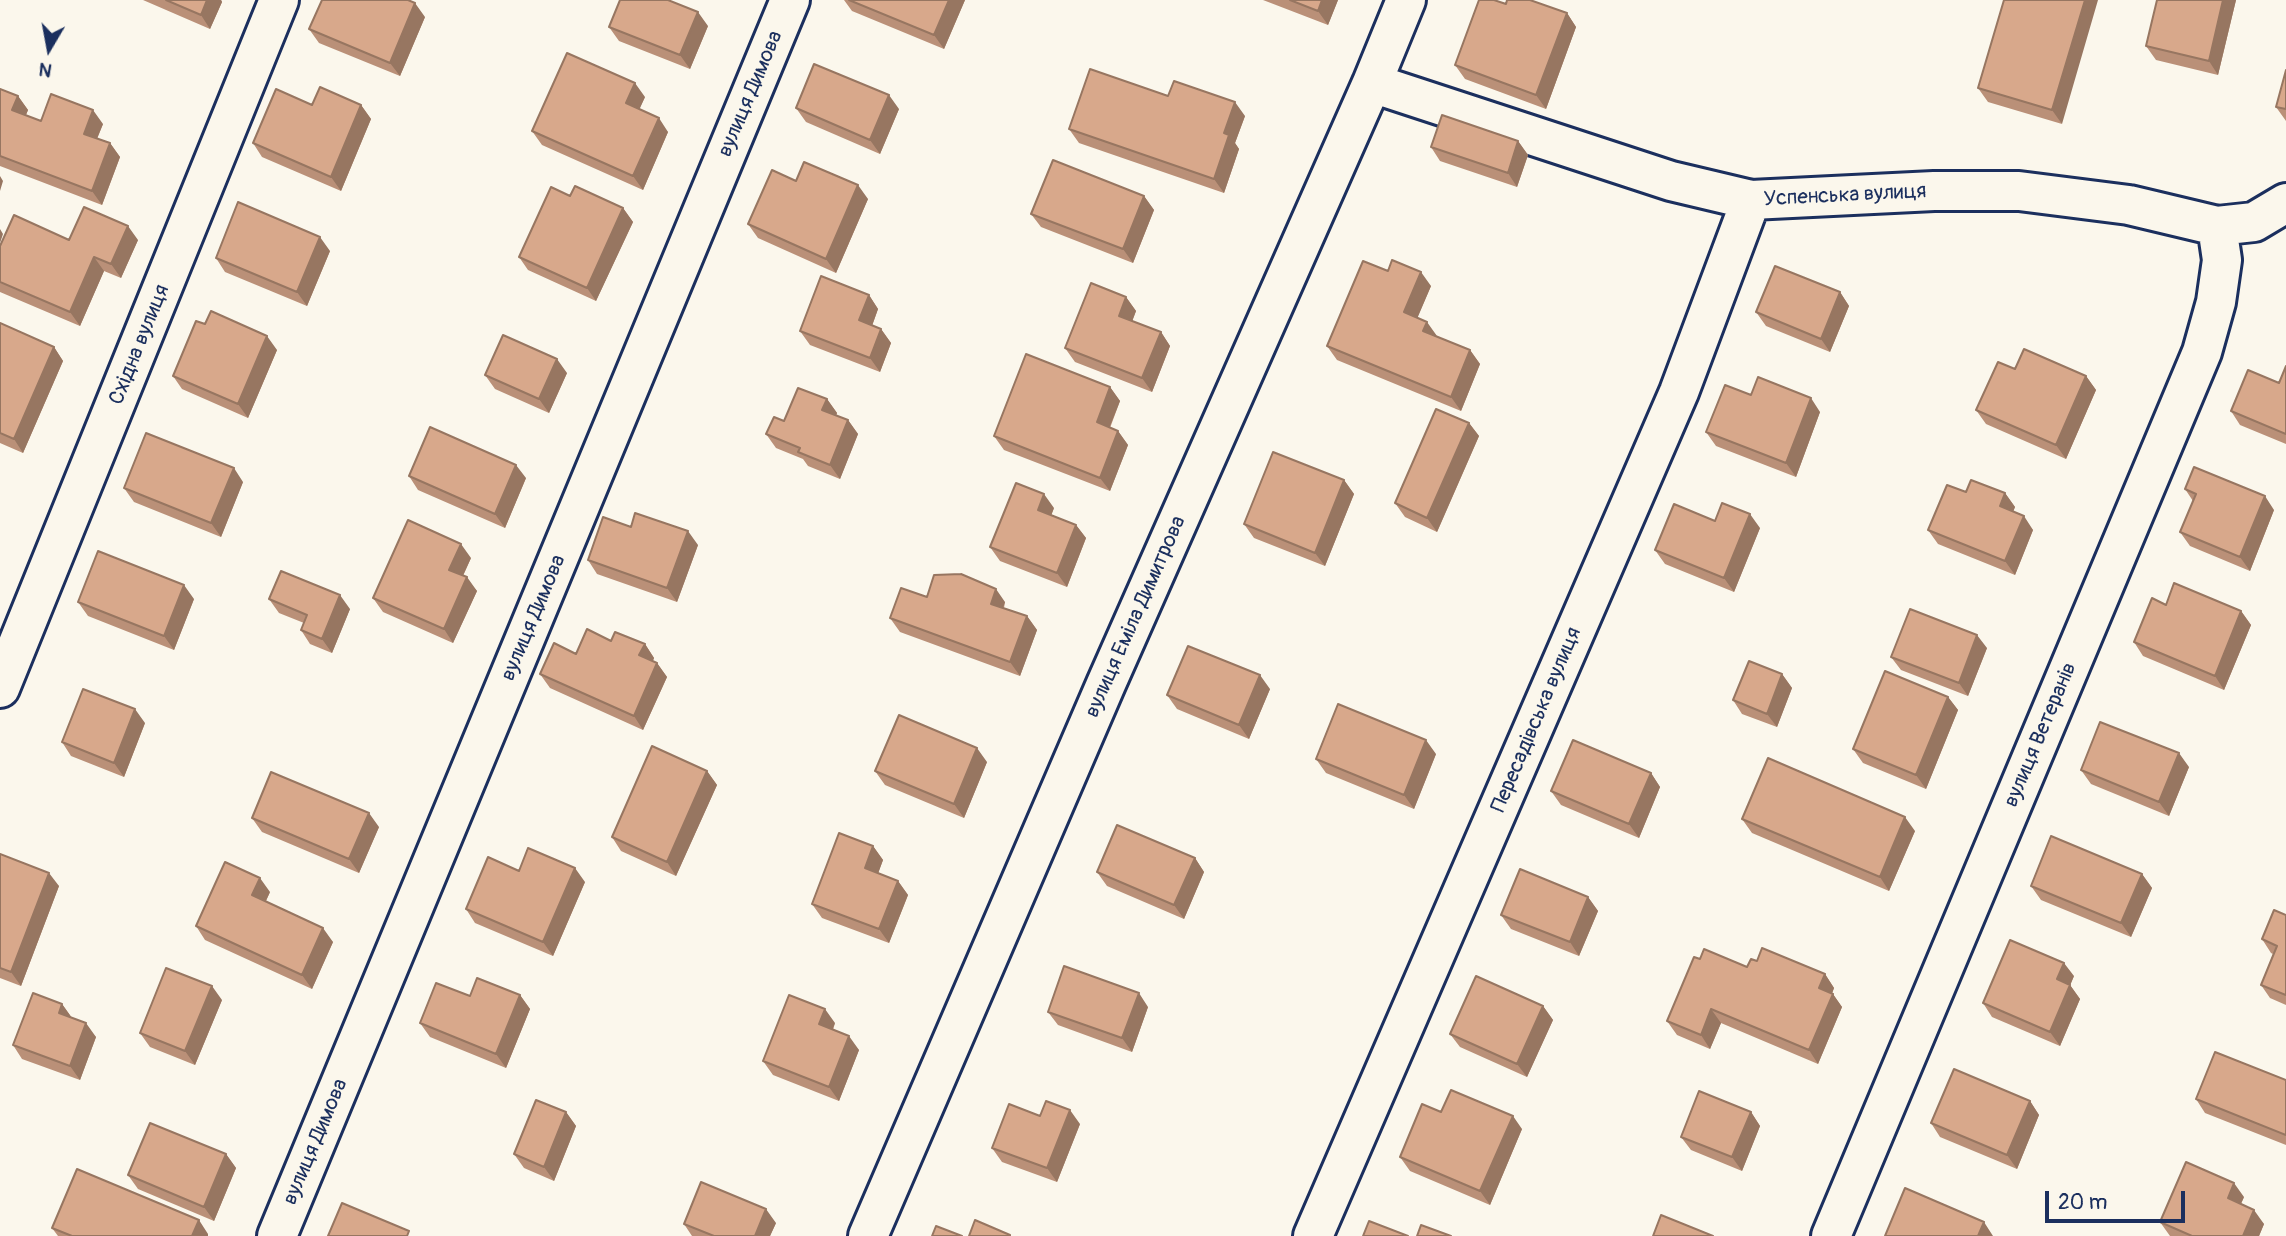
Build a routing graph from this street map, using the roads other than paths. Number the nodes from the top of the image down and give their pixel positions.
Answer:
1 (279, 0) edge
2 (790, 0) edge
3 (1406, 0) edge
4 (1372, 83) junction
5 (1751, 200) junction
6 (2286, 203) edge
7 (2217, 226) junction
8 (0, 688) edge
9 (277, 1236) edge
10 (868, 1236) edge
11 (1312, 1236) edge
12 (1831, 1236) edge

1 - 8 street, Східна вулиця
2 - 9 street, вулиця Димова
3 - 4 street, вулиця Еміла Димитрова
4 - 5 street, Успенська вулиця
4 - 10 street, вулиця Еміла Димитрова
5 - 7 street, Успенська вулиця
5 - 11 street, Пересадівська вулиця
6 - 7 street, Успенська вулиця
7 - 12 street, вулиця Ветеранів

